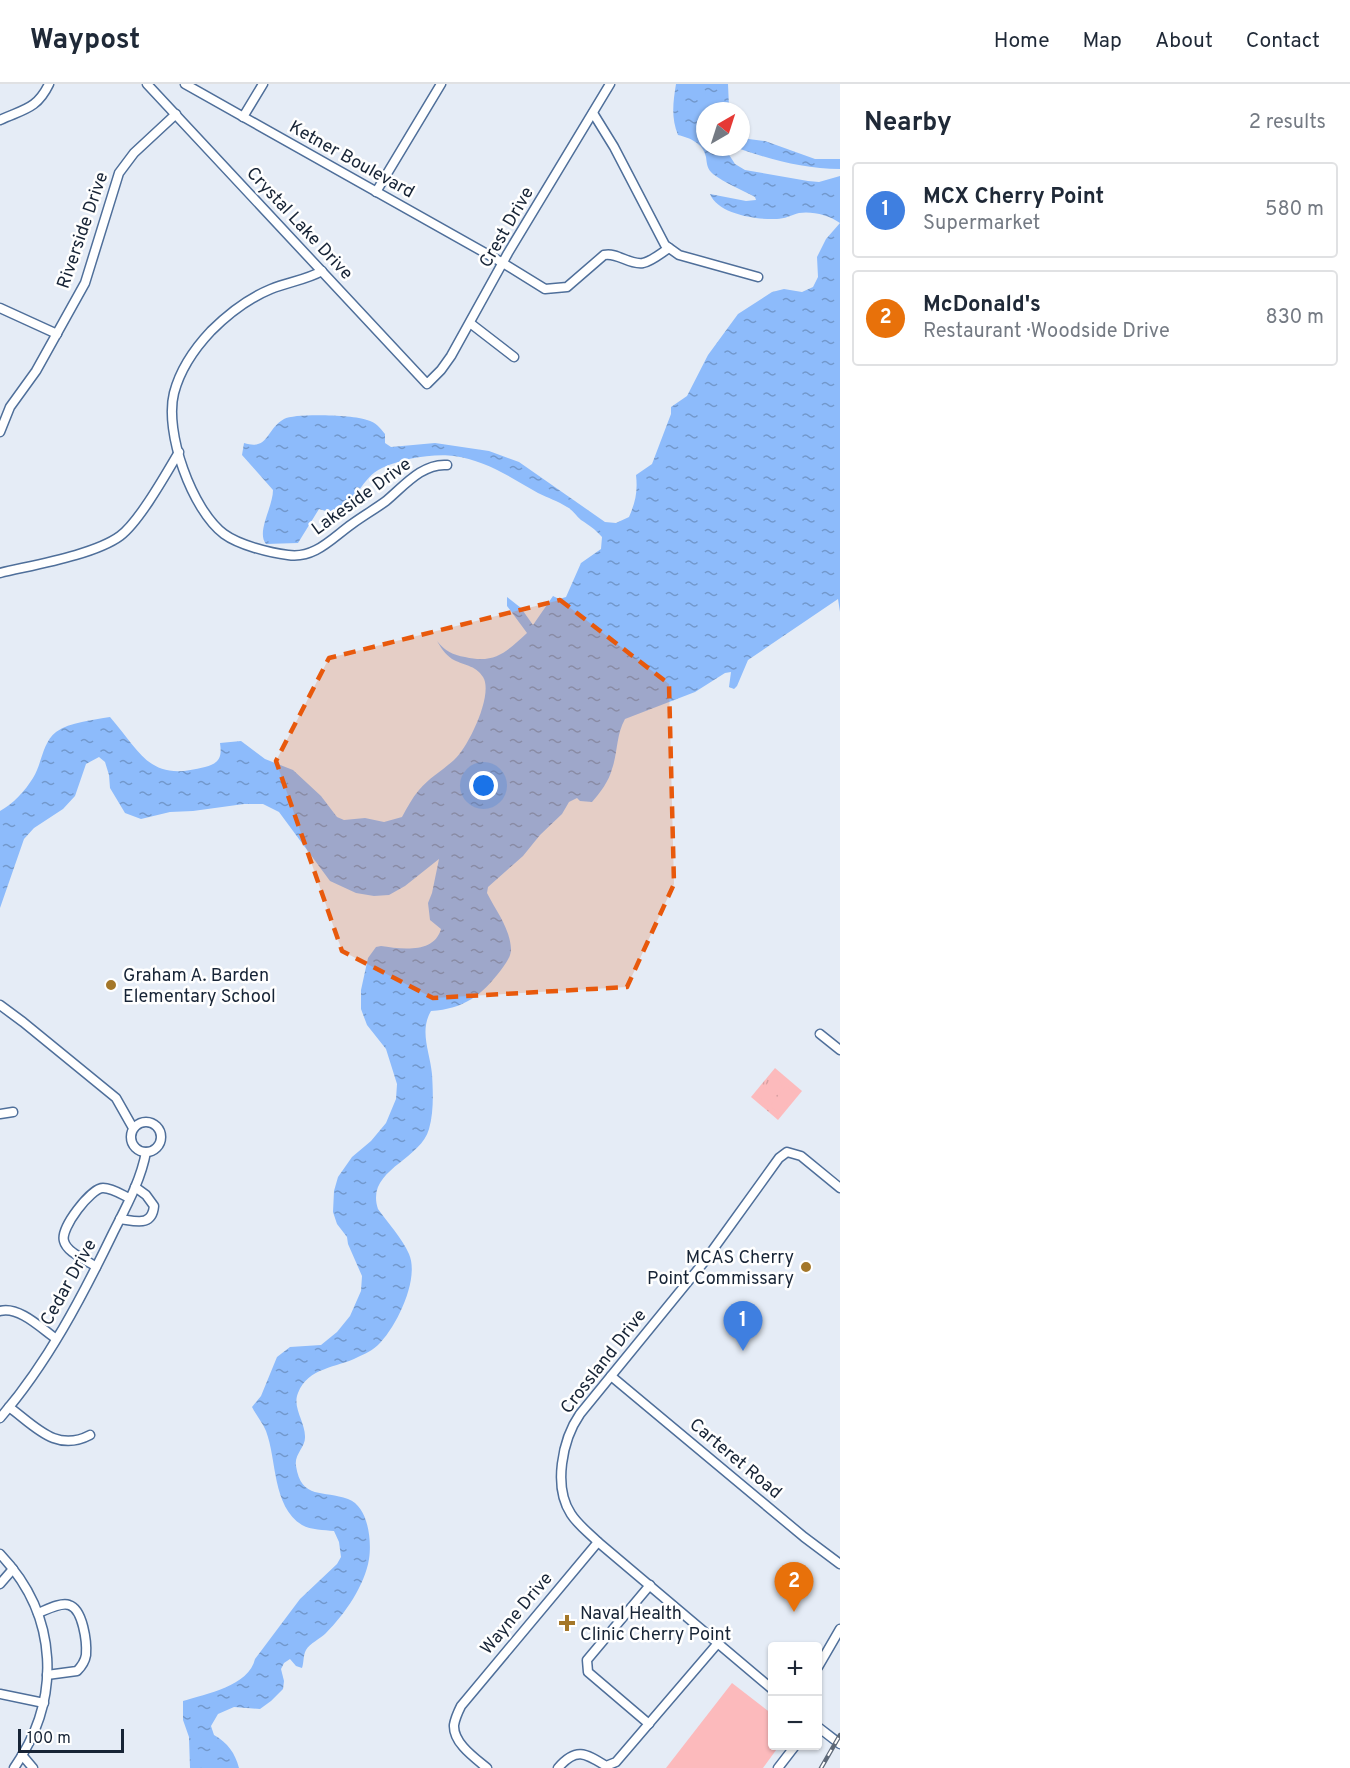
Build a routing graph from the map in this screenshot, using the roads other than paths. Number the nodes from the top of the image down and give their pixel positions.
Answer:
1 (49, 84) edge
2 (147, 84) edge
3 (185, 84) edge
4 (263, 84) edge
5 (441, 84) edge
6 (610, 84) edge
7 (593, 113) junction
8 (176, 114) junction
9 (243, 117) junction
10 (0, 120) edge
11 (376, 192) junction
12 (669, 248) junction
13 (503, 263) junction
14 (322, 271) junction
15 (758, 277) dead end
16 (0, 308) edge
17 (470, 322) junction
18 (57, 334) junction
19 (514, 357) dead end
20 (427, 384) joint
21 (0, 432) edge
22 (179, 453) junction
23 (447, 465) dead end
24 (0, 573) edge
25 (0, 1005) edge
26 (820, 1034) dead end
27 (840, 1050) edge
28 (13, 1112) dead end
29 (0, 1114) edge
30 (133, 1128) junction
31 (146, 1152) junction
32 (135, 1187) junction
33 (840, 1188) edge
34 (129, 1198) junction
35 (120, 1219) junction
36 (96, 1266) junction
37 (0, 1311) edge
38 (56, 1338) junction
39 (611, 1376) junction
40 (9, 1407) junction
41 (0, 1418) edge
42 (90, 1435) dead end
43 (598, 1542) junction
44 (0, 1554) edge
45 (840, 1564) edge
46 (13, 1569) junction
47 (0, 1584) edge
48 (650, 1585) junction
49 (38, 1613) junction
50 (840, 1629) edge
51 (718, 1643) junction
52 (822, 1660) edge
53 (47, 1675) junction
54 (768, 1686) edge
55 (0, 1694) edge
56 (44, 1703) junction
57 (650, 1724) junction
58 (822, 1730) edge
59 (840, 1744) edge
60 (792, 1750) edge
61 (22, 1755) junction
62 (14, 1768) edge
63 (33, 1768) edge
64 (487, 1768) edge
65 (558, 1768) edge
66 (778, 1768) edge

1 - 10 street
2 - 8 street, Crystal Lake Drive
3 - 9 street, Ketner Boulevard
4 - 9 street
5 - 11 street
6 - 7 street, Crest Drive
7 - 12 street
7 - 13 street, Crest Drive
8 - 14 street, Crystal Lake Drive
8 - 18 street, Riverside Drive
9 - 11 street, Ketner Boulevard
11 - 13 street, Ketner Boulevard
12 - 13 street, Ketner Boulevard
12 - 15 street
13 - 17 street, Crest Drive
14 - 20 street, Crystal Lake Drive
14 - 22 street, Lakeside Drive
16 - 18 street
17 - 19 street
17 - 20 street, Crest Drive
18 - 21 street, Riverside Drive
22 - 23 street, Lakeside Drive
22 - 24 street
25 - 30 street
26 - 27 street
28 - 29 street
30 - 31 street
30 - 31 street, Cedar Drive
31 - 32 street, Cedar Drive
32 - 34 street, Cedar Drive
32 - 35 street
33 - 39 street, Crossland Drive
34 - 35 street, Cedar Drive
34 - 36 street
35 - 36 street, Cedar Drive
36 - 38 street, Cedar Drive
37 - 38 street
38 - 40 street, Cedar Drive
39 - 43 street, Crossland Drive
39 - 45 street, Carteret Road
40 - 41 street, Cedar Drive
40 - 42 street
43 - 48 street
43 - 64 street, Wayne Drive
44 - 46 street
46 - 47 street
46 - 49 street
48 - 51 street
48 - 57 street
49 - 53 street
49 - 53 street
50 - 52 street
51 - 54 street
51 - 57 street
53 - 56 street
55 - 56 street
56 - 61 street
57 - 65 street
58 - 59 street
60 - 66 street
61 - 62 street
61 - 63 street

